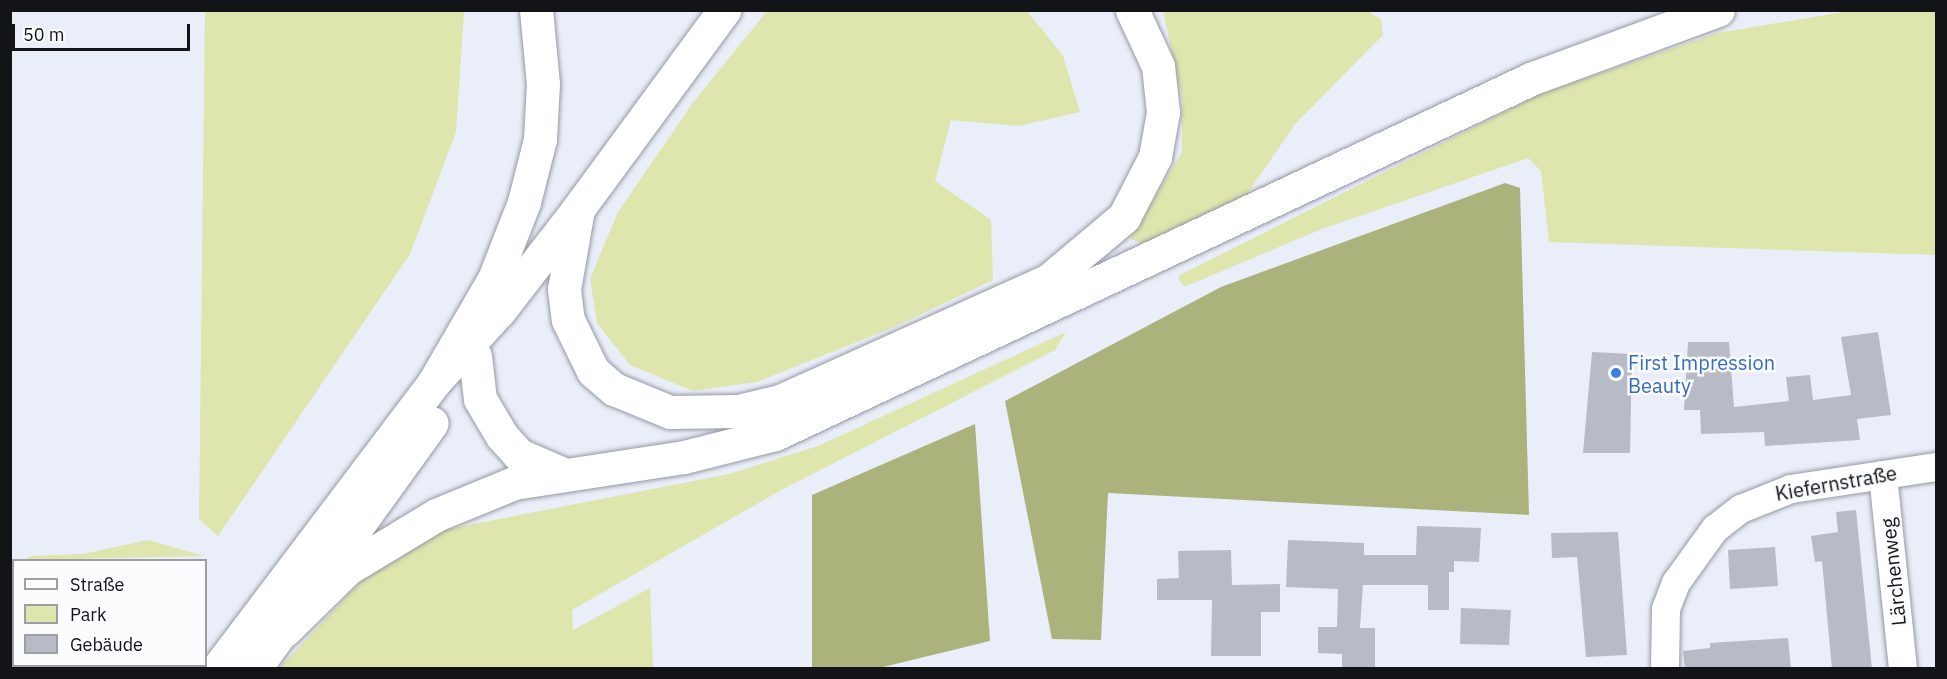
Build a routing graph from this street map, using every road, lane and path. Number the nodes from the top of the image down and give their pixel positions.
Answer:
1 (536, 10) edge
2 (724, 10) edge
3 (1132, 10) edge
4 (1718, 10) edge
5 (578, 209) junction
6 (499, 311) junction
7 (475, 356) junction
8 (434, 382) junction
9 (1936, 466) edge
10 (561, 473) junction
11 (1883, 475) junction
12 (285, 630) junction
13 (218, 669) edge
14 (255, 669) edge
15 (1665, 669) edge
16 (1903, 669) edge

1 - 8 main road
2 - 5 main road
3 - 5 main road
4 - 10 main road
5 - 6 main road
6 - 7 main road
6 - 8 main road
7 - 10 main road
7 - 12 main road
8 - 13 main road
9 - 11 street, Kiefernstraße
10 - 12 main road
11 - 15 street, Kiefernstraße
11 - 16 street, Lärchenweg
12 - 14 main road

